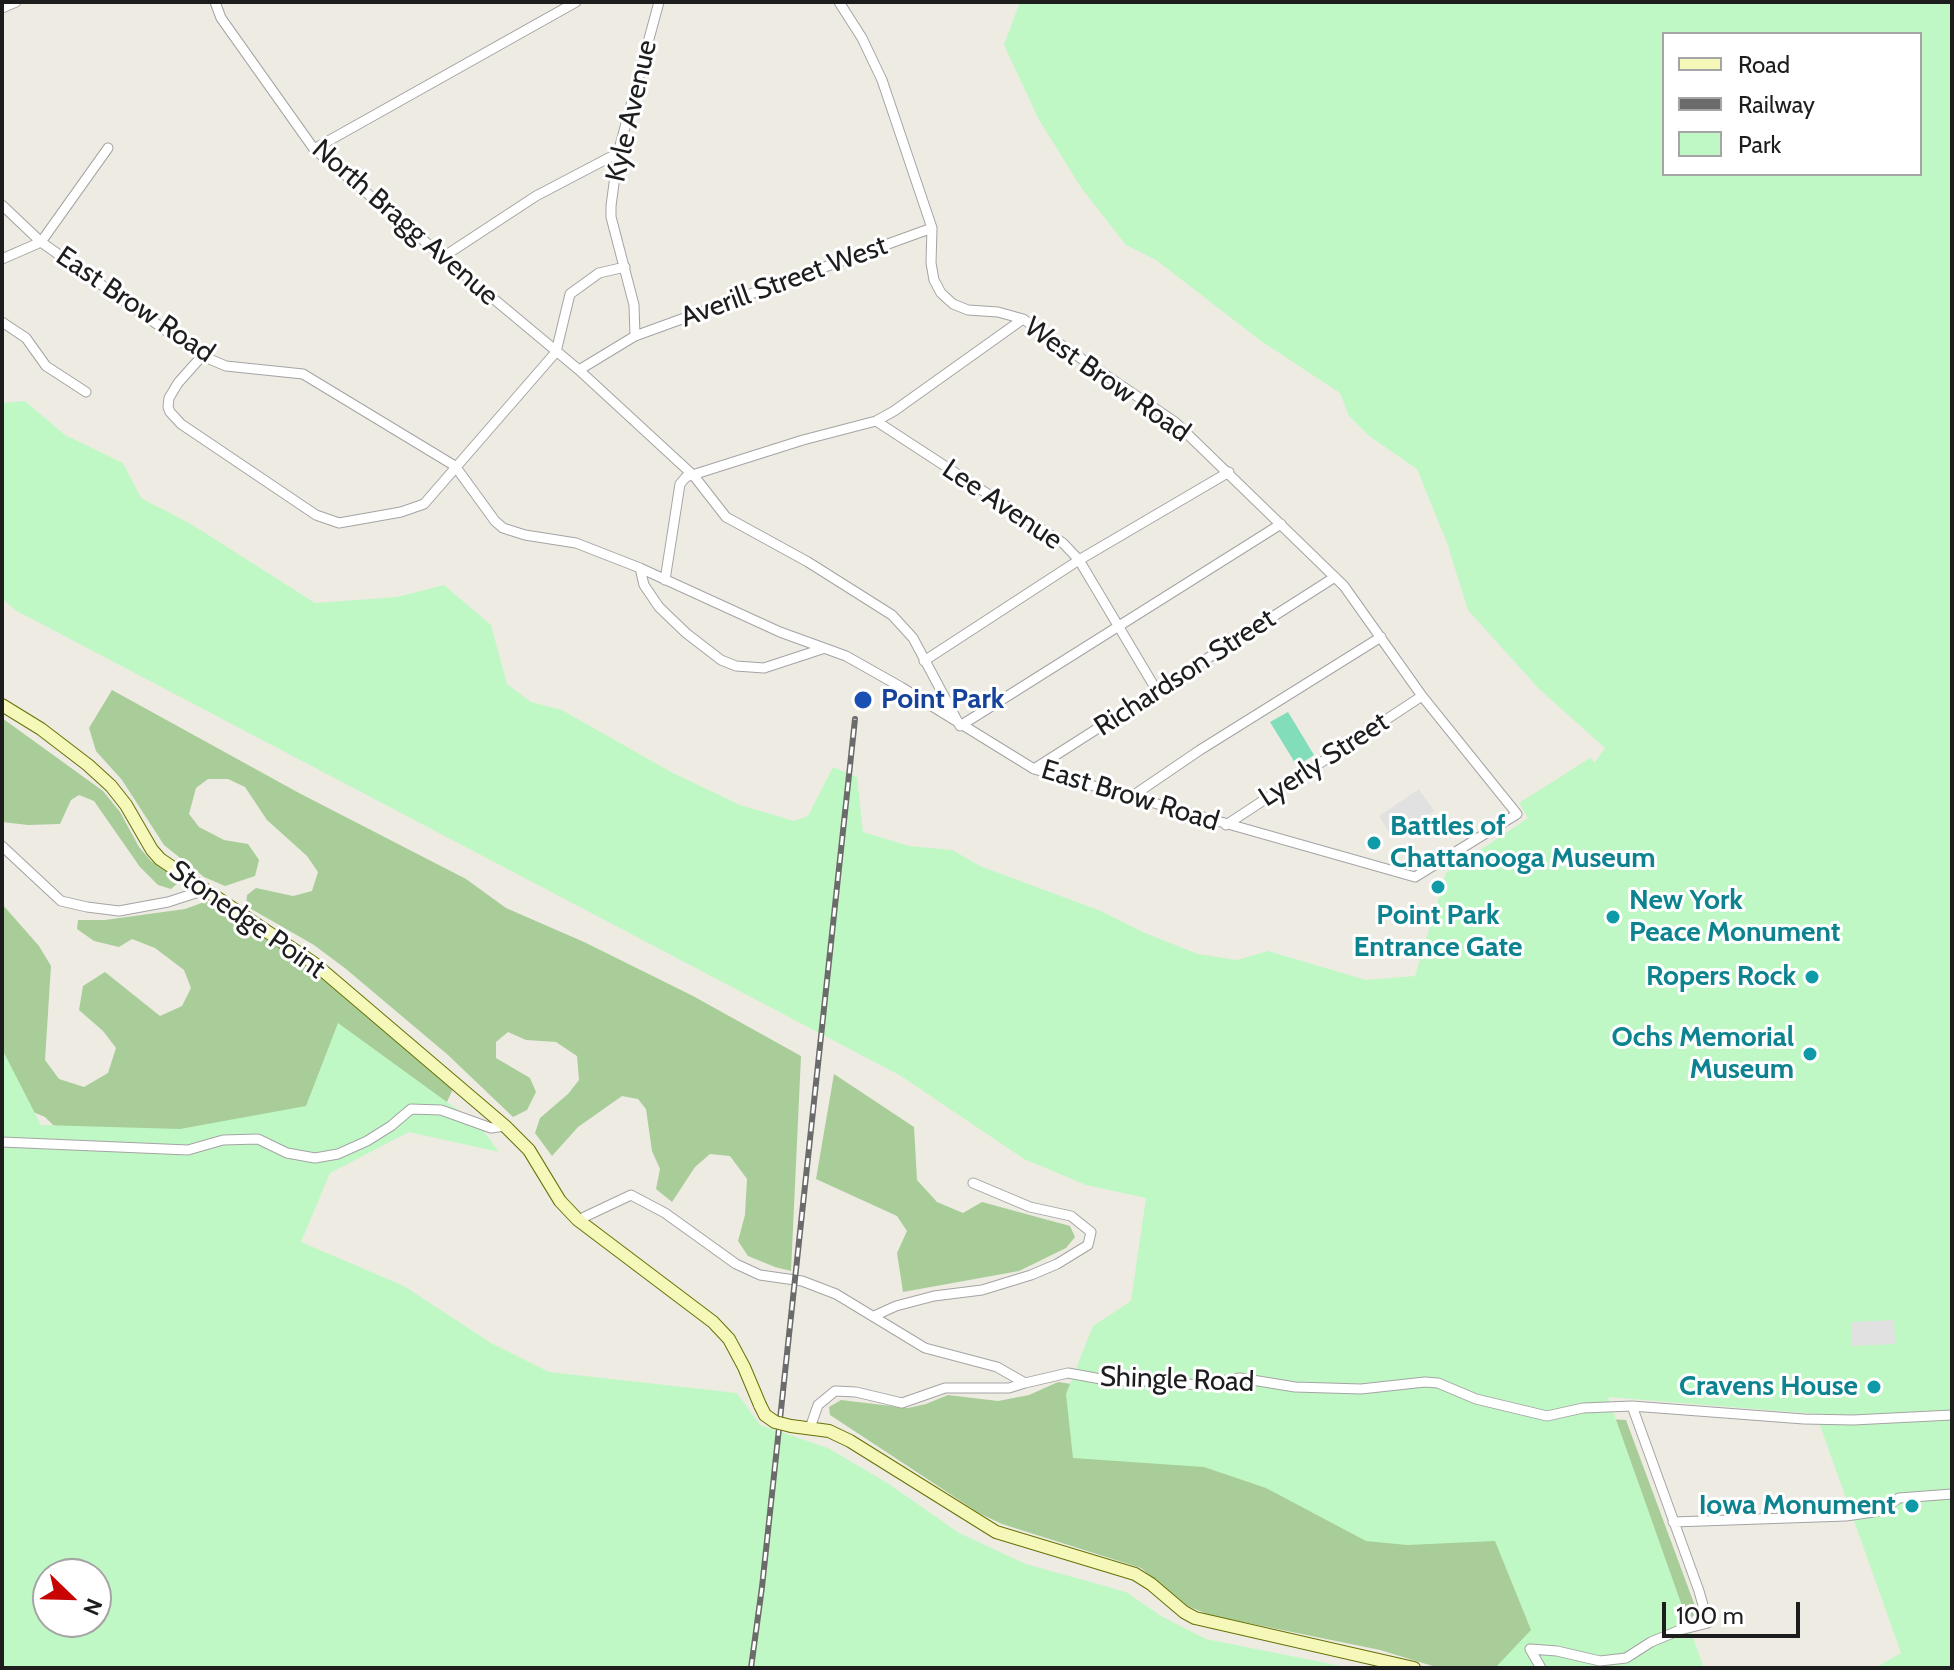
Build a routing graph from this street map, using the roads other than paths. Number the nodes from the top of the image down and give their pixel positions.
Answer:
1 (16, 2) edge
2 (215, 2) edge
3 (576, 2) edge
4 (659, 2) edge
5 (839, 2) edge
6 (2, 8) edge
7 (108, 148) dead end
8 (314, 149) junction
9 (618, 153) junction
10 (2, 205) edge
11 (932, 228) junction
12 (41, 242) junction
13 (443, 257) junction
14 (2, 259) edge
15 (625, 267) junction
16 (1023, 319) junction
17 (2, 322) edge
18 (635, 336) junction
19 (556, 352) junction
20 (202, 356) junction
21 (579, 370) junction
22 (86, 392) dead end
23 (876, 421) junction
24 (455, 466) junction
25 (1229, 472) junction
26 (694, 476) junction
27 (1281, 524) junction
28 (1079, 560) junction
29 (640, 568) junction
30 (1335, 577) junction
31 (665, 580) junction
32 (1120, 626) junction
33 (1381, 637) junction
34 (822, 649) junction
35 (924, 661) junction
36 (1157, 691) junction
37 (1422, 696) junction
38 (2, 705) edge
39 (960, 726) junction
40 (1034, 769) junction
41 (1131, 797) junction
42 (1226, 825) junction
43 (2, 846) edge
44 (1415, 877) joint
45 (205, 890) junction
46 (505, 1126) junction
47 (2, 1142) edge
48 (973, 1183) dead end
49 (578, 1220) junction
50 (874, 1316) junction
51 (1025, 1383) junction
52 (1632, 1406) junction
53 (1952, 1415) edge
54 (810, 1428) junction
55 (1952, 1494) edge
56 (1673, 1522) junction
57 (1414, 1668) edge
58 (1541, 1668) edge

1 - 6 street
2 - 8 street, North Bragg Avenue
3 - 8 street
4 - 9 street, Kyle Avenue
5 - 11 street, West Brow Road
7 - 12 street
8 - 13 street, North Bragg Avenue
9 - 13 street
9 - 15 street, Kyle Avenue
10 - 12 street
11 - 16 street, West Brow Road
11 - 18 street, Averill Street West
12 - 14 street, East Brow Road
12 - 20 street, East Brow Road
13 - 19 street, North Bragg Avenue
15 - 18 street, Kyle Avenue
15 - 19 street
16 - 23 street
16 - 25 street, West Brow Road
17 - 22 street
18 - 21 street, Averill Street West
19 - 21 street, North Bragg Avenue
19 - 24 street
20 - 24 street, East Brow Road
20 - 24 street
21 - 26 street
23 - 26 street
23 - 28 street, Lee Avenue
24 - 29 street, East Brow Road
25 - 27 street, West Brow Road
25 - 28 street
26 - 31 street
26 - 35 street
27 - 30 street, West Brow Road
27 - 32 street
28 - 32 street, Lee Avenue
28 - 35 street
29 - 31 street, East Brow Road
29 - 34 street
30 - 33 street, West Brow Road
30 - 36 street, Richardson Street
31 - 34 street, East Brow Road
32 - 36 street, Lee Avenue
32 - 39 street
33 - 37 street, West Brow Road
33 - 41 street
34 - 39 street, East Brow Road
35 - 39 street
36 - 40 street, Richardson Street
37 - 42 street, Lyerly Street
37 - 44 street, West Brow Road
38 - 45 main road, Stonedge Point
39 - 40 street, East Brow Road
40 - 41 street, East Brow Road
41 - 42 street, East Brow Road
42 - 44 street, East Brow Road
43 - 45 street
45 - 46 main road, Stonedge Point
46 - 47 street
46 - 49 main road, Stonedge Point
48 - 50 street
49 - 50 street
49 - 54 main road, Stonedge Point, bridge
50 - 51 street
51 - 52 street, Shingle Road
51 - 54 street, Shingle Road
52 - 53 street, Shingle Road
52 - 56 street
54 - 57 main road
55 - 56 street
56 - 58 street

